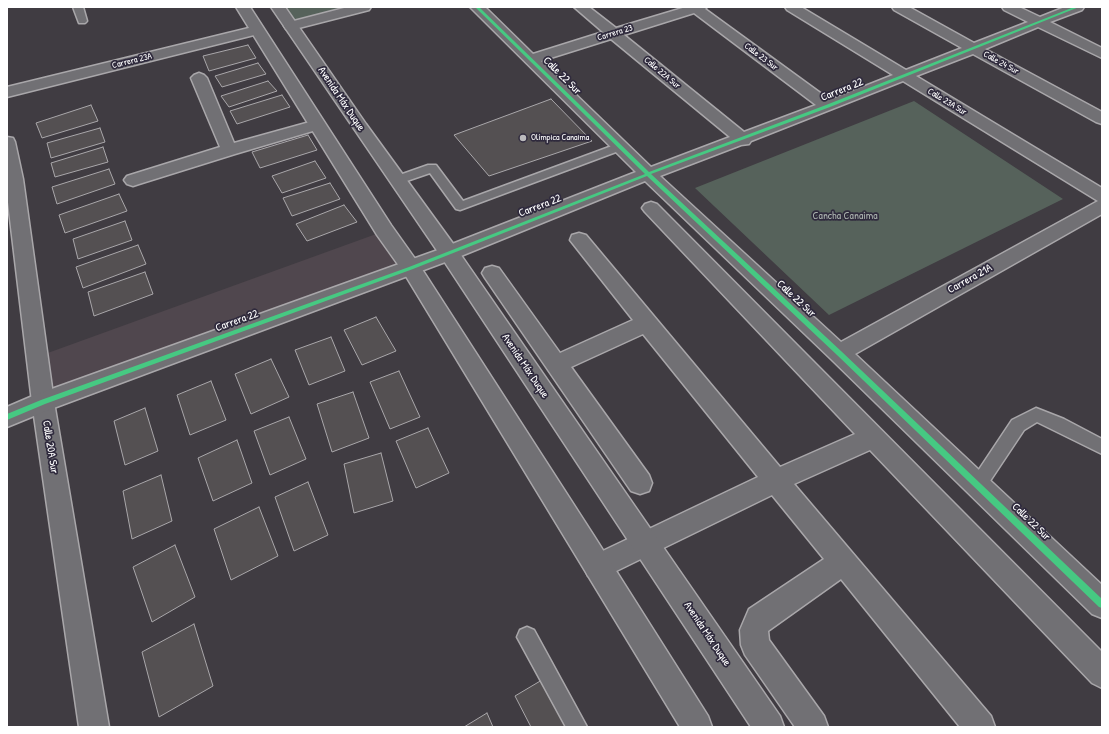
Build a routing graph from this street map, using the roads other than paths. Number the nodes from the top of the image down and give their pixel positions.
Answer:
1 (78, 7) edge
2 (243, 7) edge
3 (278, 7) edge
4 (364, 7) edge
5 (478, 7) edge
6 (581, 7) edge
7 (697, 7) edge
8 (792, 7) edge
9 (899, 7) edge
10 (1009, 7) edge
11 (1077, 7) edge
12 (82, 21) dead end
13 (1039, 21) junction
14 (291, 26) junction
15 (257, 30) junction
16 (614, 34) junction
17 (973, 48) junction
18 (1102, 54) edge
19 (531, 59) junction
20 (904, 76) junction
21 (199, 78) dead end
22 (7, 92) edge
23 (828, 106) junction
24 (1102, 119) edge
25 (317, 125) junction
26 (743, 140) junction
27 (7, 142) edge
28 (620, 147) junction
29 (229, 150) junction
30 (648, 174) junction
31 (10, 180) edge
32 (133, 180) dead end
33 (398, 180) junction
34 (1102, 196) edge
35 (1102, 206) edge
36 (650, 208) dead end
37 (579, 240) dead end
38 (449, 253) junction
39 (411, 268) junction
40 (492, 273) dead end
41 (648, 323) junction
42 (839, 352) junction
43 (557, 364) junction
44 (43, 402) junction
45 (7, 417) edge
46 (873, 437) junction
47 (1102, 447) edge
48 (776, 481) junction
49 (640, 483) dead end
50 (978, 485) junction
51 (645, 543) junction
52 (843, 562) junction
53 (597, 567) junction
54 (1102, 604) edge
55 (527, 637) dead end
56 (1102, 673) edge
57 (94, 727) edge
58 (577, 727) edge
59 (697, 727) edge
60 (769, 727) edge
61 (812, 727) edge
62 (980, 727) edge

1 - 12 lane
2 - 15 street
3 - 14 street, Avenida Máx Duque
4 - 14 street
5 - 19 street, Calle 22 Sur
6 - 16 street, Calle 22A Sur
7 - 16 street, Carrera 23
7 - 23 street, Calle 23 Sur
8 - 20 street, Calle 23A Sur
9 - 17 street, Calle 24 Sur
10 - 13 street
11 - 13 street, Carrera 22
13 - 17 street, Carrera 22
13 - 18 street
14 - 33 street, Avenida Máx Duque
15 - 22 street, Carrera 23A
15 - 25 street
16 - 19 street, Carrera 23
16 - 26 street, Calle 22A Sur
17 - 20 street, Carrera 22
17 - 24 street, Calle 24 Sur
19 - 28 street, Calle 22 Sur
20 - 23 street, Carrera 22
20 - 34 street, Calle 23A Sur
21 - 29 street
23 - 26 street, Carrera 22
25 - 29 street
25 - 39 street
26 - 30 street, Carrera 22
27 - 31 street, Calle 20A Sur
28 - 30 street, Calle 22 Sur
28 - 33 lane
29 - 32 street
30 - 38 street, Carrera 22
30 - 42 street, Calle 22 Sur
31 - 44 street, Calle 20A Sur
33 - 38 street, Avenida Máx Duque
35 - 42 street, Carrera 21A
36 - 46 street
37 - 41 street
38 - 39 street, Carrera 22
38 - 51 street, Avenida Máx Duque
39 - 44 street, Carrera 22
39 - 53 street
40 - 43 street
41 - 43 street
41 - 48 street
42 - 50 street, Calle 22 Sur
43 - 49 street
44 - 45 street, Carrera 22
44 - 57 street, Calle 20A Sur
46 - 48 street
46 - 56 street
47 - 50 lane
48 - 51 street
48 - 52 street
50 - 54 street, Calle 22 Sur
51 - 53 street
51 - 60 street, Avenida Máx Duque
52 - 61 street
52 - 62 street
53 - 59 street
55 - 58 lane

